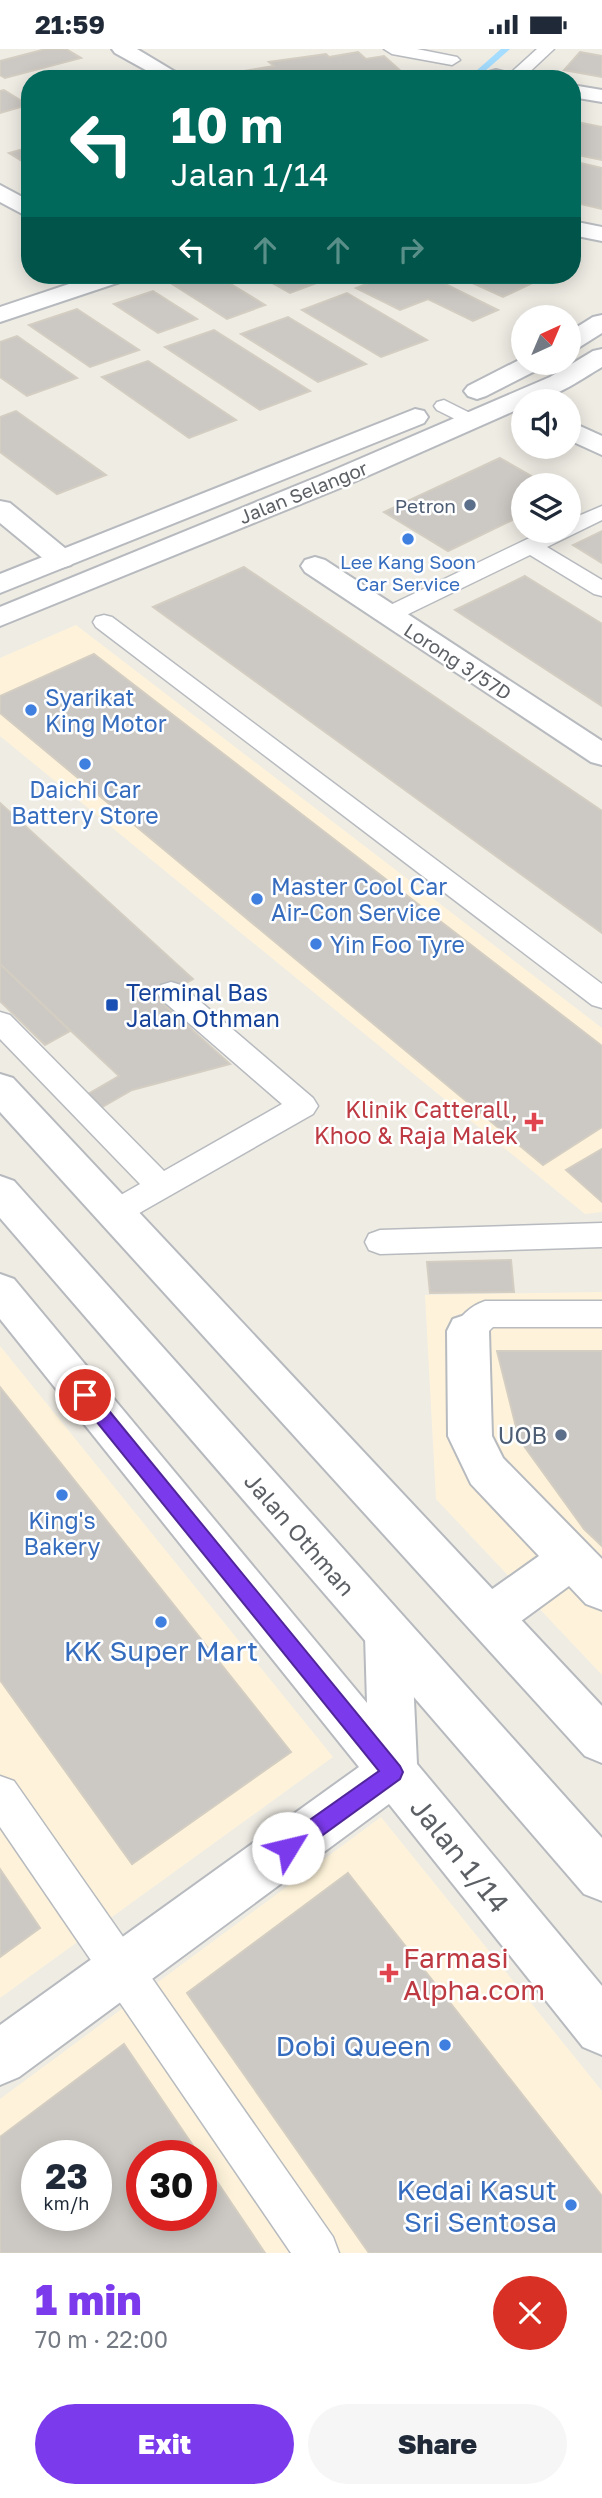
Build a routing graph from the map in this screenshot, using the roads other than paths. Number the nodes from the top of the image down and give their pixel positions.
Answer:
1 (122, 49) edge
2 (392, 49) edge
3 (465, 49) edge
4 (546, 49) edge
5 (160, 70) edge
6 (517, 70) edge
7 (581, 92) edge
8 (602, 96) edge
9 (0, 192) edge
10 (21, 205) edge
11 (581, 230) edge
12 (602, 234) edge
13 (91, 284) edge
14 (0, 315) edge
15 (602, 322) edge
16 (581, 335) edge
17 (602, 356) edge
18 (511, 373) edge
19 (444, 406) junction
20 (471, 421) junction
21 (581, 436) edge
22 (602, 447) edge
23 (0, 509) edge
24 (602, 512) edge
25 (581, 522) edge
26 (536, 543) edge
27 (530, 546) junction
28 (61, 559) junction
29 (315, 566) dead end
30 (0, 584) edge
31 (602, 589) edge
32 (388, 615) junction
33 (0, 617) edge
34 (104, 622) dead end
35 (602, 755) edge
36 (171, 992) dead end
37 (602, 998) edge
38 (0, 1022) edge
39 (0, 1088) edge
40 (161, 1186) junction
41 (0, 1191) edge
42 (116, 1212) junction
43 (588, 1237) edge
44 (380, 1242) dead end
45 (0, 1290) edge
46 (602, 1314) edge
47 (468, 1331) joint
48 (587, 1574) edge
49 (490, 1617) junction
50 (388, 1635) junction
51 (602, 1741) edge
52 (393, 1772) junction
53 (0, 1794) edge
54 (602, 1876) edge
55 (119, 1969) junction
56 (602, 2028) edge
57 (0, 2058) edge
58 (317, 2253) edge

1 - 5 main road
2 - 3 lane
4 - 6 lane
7 - 8 main road
9 - 10 main road
11 - 12 main road
13 - 14 main road
15 - 16 main road
17 - 20 main road, Jalan Selangor
18 - 19 main road, Jalan Selangor
19 - 20 lane
19 - 28 main road, Jalan Selangor
20 - 33 main road, Jalan Selangor
21 - 22 main road
23 - 28 main road
24 - 25 lane
26 - 27 lane
27 - 31 lane
27 - 32 lane
28 - 30 main road, Jalan Selangor
29 - 32 main road, Lorong 3/57D
32 - 35 main road, Lorong 3/57D
34 - 37 lane
36 - 40 lane
38 - 40 lane
39 - 42 main road
40 - 42 lane
41 - 50 main road, Jalan Othman
42 - 49 main road
43 - 44 lane
45 - 52 main road, Jalan 1/14
46 - 47 lane
47 - 48 main road
48 - 49 main road
49 - 51 main road
50 - 52 main road
50 - 54 main road, Jalan Othman
52 - 55 main road
52 - 56 main road, Jalan 1/14
53 - 55 lane
55 - 57 main road
55 - 58 lane

